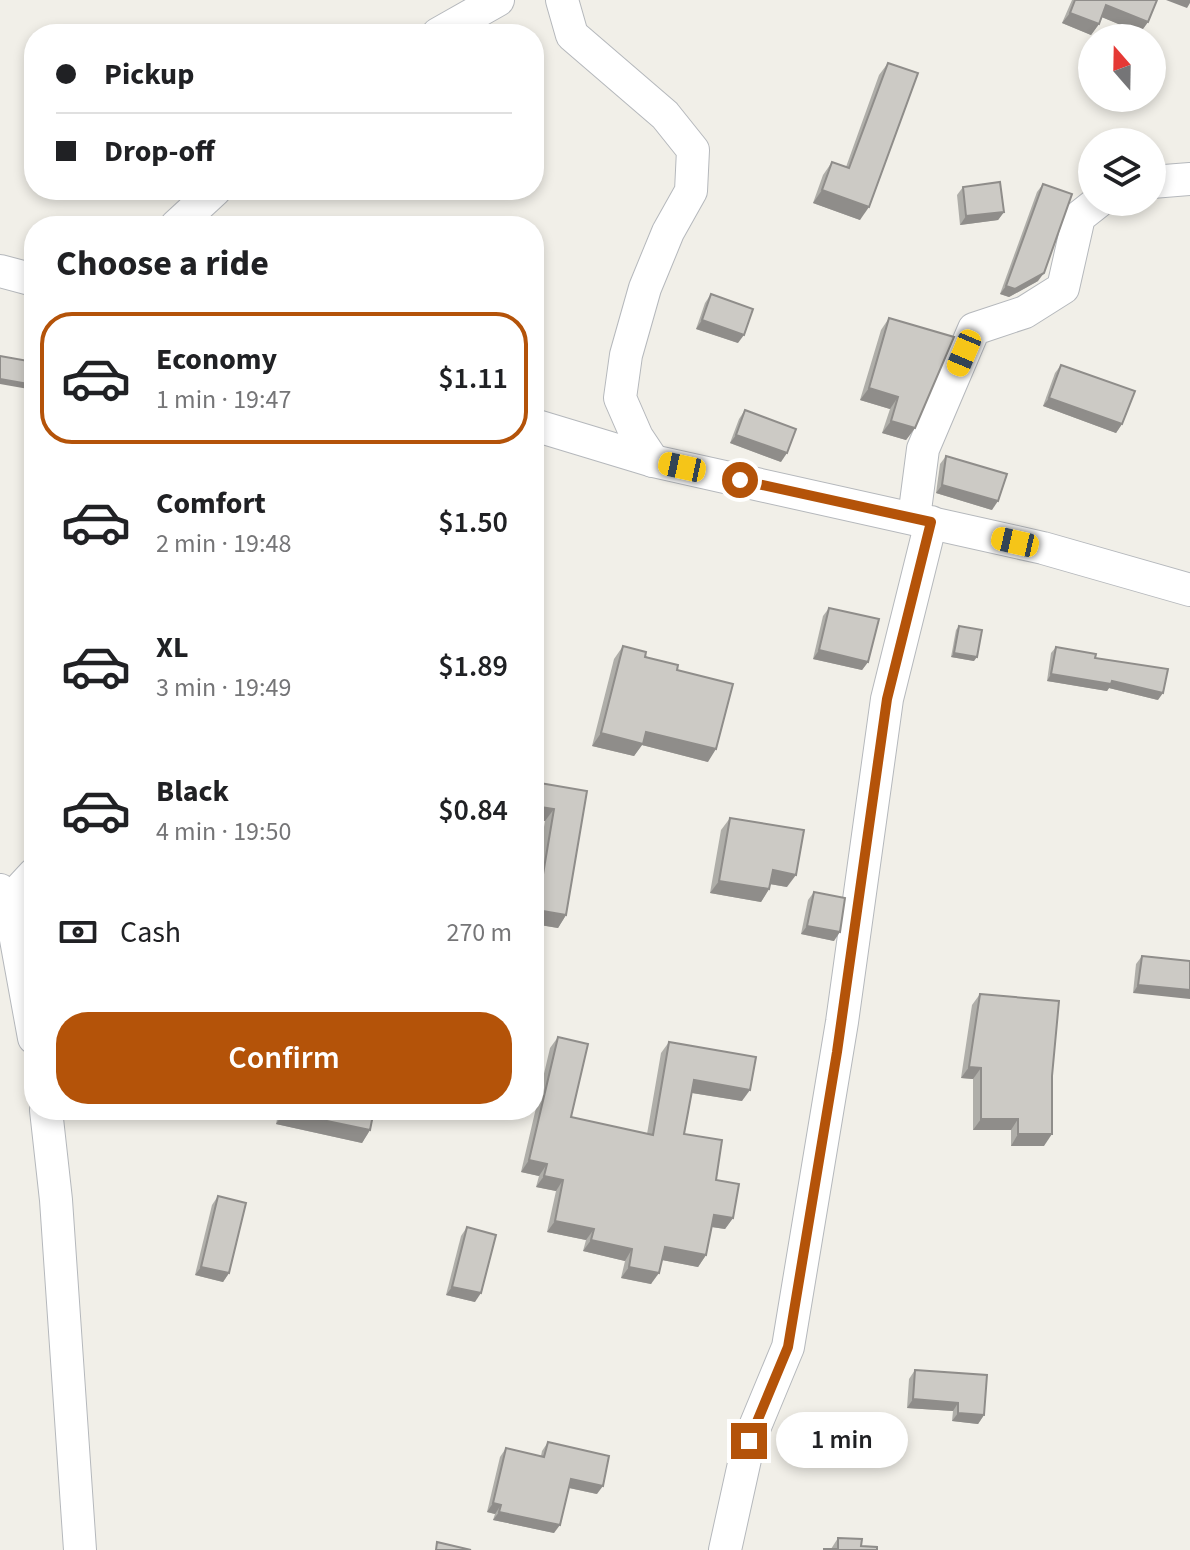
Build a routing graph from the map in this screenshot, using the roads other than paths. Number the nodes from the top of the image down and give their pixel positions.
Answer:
1 (498, 0) edge
2 (562, 0) edge
3 (456, 24) edge
4 (1190, 179) edge
5 (1166, 181) edge
6 (204, 200) edge
7 (187, 216) edge
8 (1080, 216) edge
9 (0, 271) edge
10 (24, 277) edge
11 (544, 428) edge
12 (653, 461) junction
13 (922, 520) junction
14 (1190, 590) edge
15 (24, 881) edge
16 (4, 896) edge
17 (24, 991) edge
18 (47, 1120) edge
19 (80, 1550) edge
20 (725, 1550) edge

1 - 3 street
2 - 12 street
4 - 5 street
6 - 7 street
8 - 13 street
9 - 10 street
11 - 12 street
12 - 13 street
13 - 14 street
13 - 20 street
15 - 16 street
16 - 17 street
18 - 19 street

